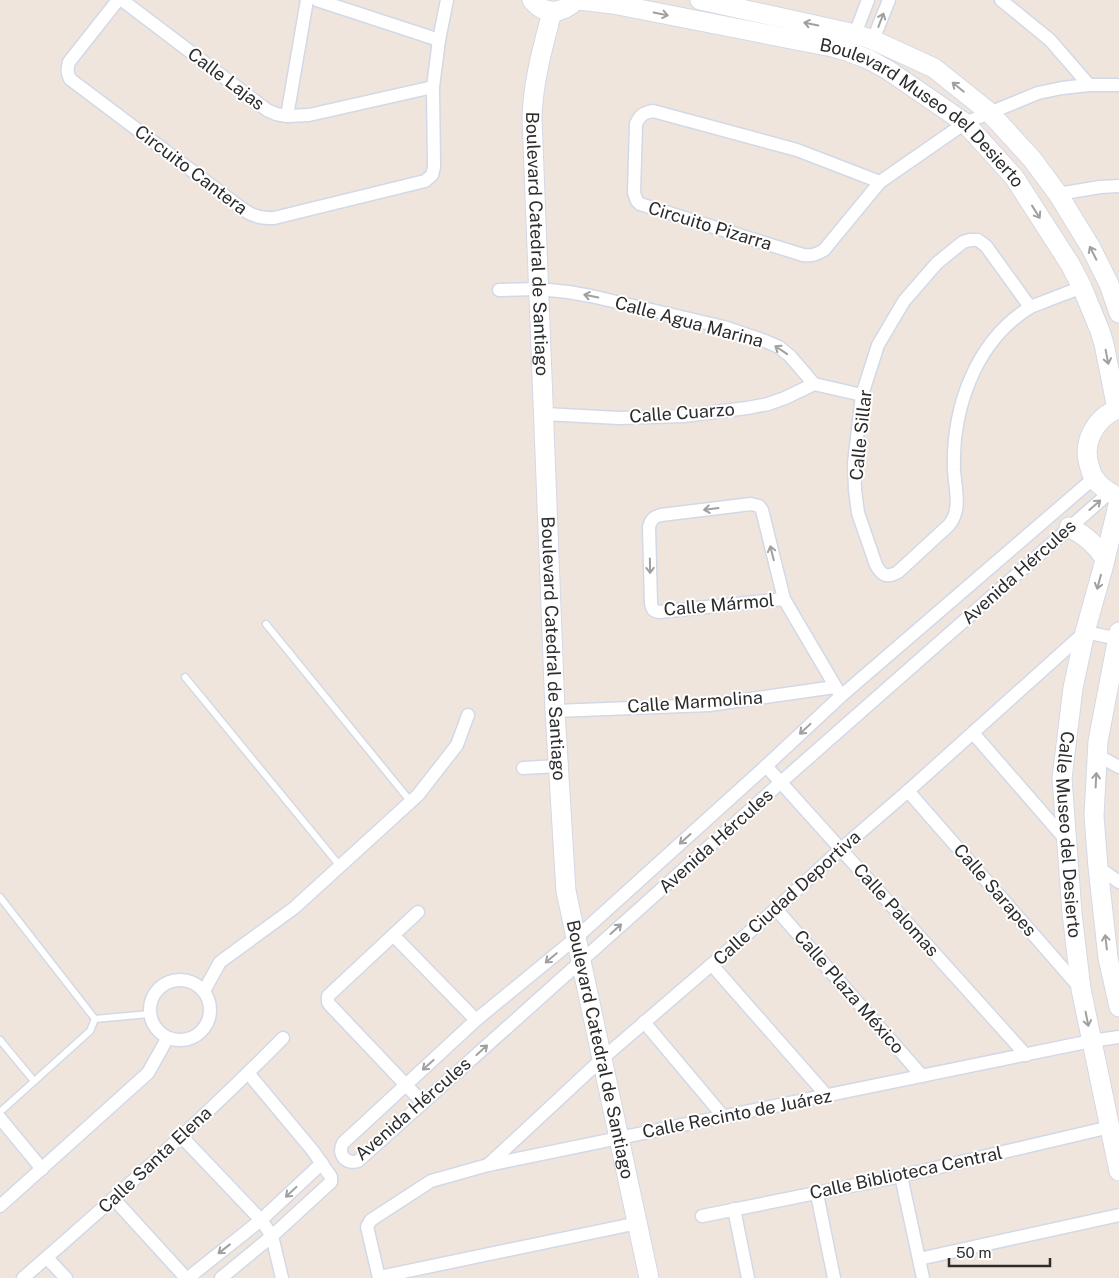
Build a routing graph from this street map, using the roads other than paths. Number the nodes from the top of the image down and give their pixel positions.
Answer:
1 (118, 0) edge
2 (122, 0) edge
3 (307, 0) edge
4 (317, 0) edge
5 (447, 0) edge
6 (532, 0) edge
7 (578, 0) edge
8 (700, 0) edge
9 (868, 0) edge
10 (889, 0) edge
11 (1002, 0) edge
12 (552, 12) junction
13 (855, 34) junction
14 (439, 40) junction
15 (873, 40) junction
16 (1089, 84) junction
17 (1119, 85) edge
18 (432, 87) junction
19 (989, 112) junction
20 (288, 116) junction
21 (965, 123) junction
22 (880, 182) junction
23 (1119, 186) edge
24 (1058, 194) junction
25 (1114, 284) edge
26 (1082, 287) junction
27 (539, 289) junction
28 (499, 290) dead end
29 (1030, 307) junction
30 (1119, 313) edge
31 (814, 384) junction
32 (862, 395) junction
33 (1118, 408) edge
34 (544, 414) junction
35 (1094, 478) junction
36 (1116, 497) edge
37 (1069, 527) junction
38 (1105, 559) junction
39 (784, 600) junction
40 (266, 624) dead end
41 (1085, 632) junction
42 (1119, 637) edge
43 (185, 677) dead end
44 (838, 692) junction
45 (555, 711) junction
46 (468, 715) dead end
47 (973, 733) junction
48 (1097, 755) junction
49 (558, 766) junction
50 (766, 766) junction
51 (522, 768) dead end
52 (1119, 768) edge
53 (781, 782) junction
54 (908, 790) junction
55 (411, 802) junction
56 (1068, 842) junction
57 (841, 849) junction
58 (340, 866) junction
59 (1098, 867) junction
60 (1119, 882) edge
61 (0, 897) edge
62 (776, 909) junction
63 (418, 912) dead end
64 (394, 936) junction
65 (577, 937) junction
66 (582, 960) junction
67 (712, 965) junction
68 (1081, 989) junction
69 (204, 991) junction
70 (1119, 1007) edge
71 (149, 1014) junction
72 (96, 1019) junction
73 (476, 1020) junction
74 (644, 1022) junction
75 (1119, 1037) edge
76 (283, 1038) dead end
77 (167, 1039) junction
78 (0, 1040) edge
79 (1092, 1042) junction
80 (1026, 1055) junction
81 (603, 1058) junction
82 (248, 1073) junction
83 (922, 1076) junction
84 (34, 1081) junction
85 (406, 1084) junction
86 (827, 1096) junction
87 (423, 1103) junction
88 (0, 1112) edge
89 (723, 1116) junction
90 (0, 1118) edge
91 (1110, 1127) junction
92 (181, 1136) junction
93 (619, 1138) junction
94 (322, 1163) junction
95 (488, 1165) junction
96 (42, 1169) junction
97 (1119, 1171) edge
98 (902, 1176) junction
99 (817, 1194) junction
100 (114, 1199) junction
101 (0, 1206) edge
102 (734, 1209) junction
103 (1119, 1215) edge
104 (702, 1216) dead end
105 (261, 1220) junction
106 (638, 1224) junction
107 (272, 1236) junction
108 (47, 1258) junction
109 (919, 1259) junction
110 (379, 1277) edge
111 (23, 1278) edge
112 (66, 1278) edge
113 (187, 1278) edge
114 (221, 1278) edge
115 (282, 1278) edge
116 (649, 1278) edge
117 (748, 1278) edge
118 (834, 1278) edge
119 (923, 1278) edge

1 - 18 street, Circuito Cantera
2 - 20 street, Calle Lajas
3 - 20 street
4 - 14 street
5 - 14 street, Circuito Cantera
6 - 12 street
7 - 12 street
7 -> 21 street, Boulevard Museo del Desierto
13 -> 8 street, Boulevard Museo del Desierto
9 - 13 street
15 -> 10 street
11 - 16 street
12 - 27 street, Boulevard Catedral de Santiago
13 - 15 street, Boulevard Museo del Desierto
14 - 18 street, Circuito Cantera
19 -> 15 street, Boulevard Museo del Desierto
16 - 17 street, Circuito Pizarra
16 - 19 street, Circuito Pizarra
18 - 20 street, Calle Lajas
19 - 21 street, Circuito Pizarra
19 - 24 street, Boulevard Museo del Desierto
21 - 22 street, Circuito Pizarra
21 -> 26 street, Boulevard Museo del Desierto
22 - 22 street, Circuito Pizarra
23 - 24 street
25 -> 24 street, Boulevard Museo del Desierto
25 - 30 street, Boulevard Museo del Desierto
26 - 29 street, Calle Sillar
26 -> 33 street, Boulevard Museo del Desierto
27 - 28 street, Calle Agua Marina
31 -> 27 street, Calle Agua Marina
27 - 34 street, Boulevard Catedral de Santiago
29 - 32 street, Calle Sillar
29 - 32 street, Calle Sillar
31 - 32 street
31 - 34 street, Calle Cuarzo
33 - 35 street
34 - 45 street, Boulevard Catedral de Santiago
35 - 36 street
35 - 44 street, Avenida Hércules
37 -> 36 street, Avenida Hércules
36 - 38 street, Calle Museo del Desierto
37 - 38 street
37 - 53 street, Avenida Hércules
38 -> 41 street, Calle Museo del Desierto
39 -> 39 street, Calle Mármol
39 - 44 street, Calle Mármol
40 - 55 lane
41 - 42 street
41 - 47 street, Calle Ciudad Deportiva
41 - 56 street, Calle Museo del Desierto
42 - 48 street, Calle Museo del Desierto
43 - 58 lane
44 - 45 street, Calle Marmolina
44 -> 50 street, Avenida Hércules
45 - 49 street, Boulevard Catedral de Santiago
46 - 55 street
47 - 54 street, Calle Ciudad Deportiva
47 - 56 street
48 - 52 street
59 -> 48 street, Calle Museo del Desierto
49 - 51 street
49 - 65 street, Boulevard Catedral de Santiago
50 - 53 street, Calle Palomas
50 -> 65 street, Avenida Hércules
53 - 57 street, Calle Palomas
66 -> 53 street, Avenida Hércules
54 - 57 street, Calle Ciudad Deportiva
54 - 68 street, Calle Sarapes
55 - 58 street
56 - 68 street, Calle Museo del Desierto
57 - 62 street, Calle Ciudad Deportiva
57 - 80 street, Calle Palomas
58 - 69 street
59 - 60 street
70 -> 59 street, Calle Museo del Desierto
61 - 72 lane
62 - 67 street, Calle Ciudad Deportiva
62 - 83 street, Calle Plaza México
63 - 64 street
64 - 73 street
64 - 85 street
65 - 66 street, Boulevard Catedral de Santiago
65 -> 73 street, Avenida Hércules
66 - 81 street, Boulevard Catedral de Santiago
87 -> 66 street, Avenida Hércules
67 - 74 street, Calle Ciudad Deportiva
67 - 86 street
68 -> 79 street, Calle Museo del Desierto
69 - 71 street
69 - 77 street
71 - 72 lane
71 - 77 street
72 - 84 lane
73 -> 85 street, Avenida Hércules
74 - 81 street, Calle Ciudad Deportiva
74 - 89 street
75 - 79 street, Calle Recinto de Juárez
76 - 82 street, Calle Santa Elena
77 - 96 street
78 - 84 lane
79 - 80 street, Calle Recinto de Juárez
79 - 91 street, Calle Museo del Desierto
80 - 83 street, Calle Recinto de Juárez
81 - 93 street, Boulevard Catedral de Santiago
81 - 95 street, Calle Ciudad Deportiva
82 - 92 street, Calle Santa Elena
82 - 94 street
83 - 86 street, Calle Recinto de Juárez
84 - 88 lane
85 - 87 street
85 - 87 street, Avenida Hércules
86 - 89 street, Calle Recinto de Juárez
89 - 93 street, Calle Recinto de Juárez
90 - 96 street
91 - 97 street, Calle Museo del Desierto
91 - 98 street, Calle Biblioteca Central
92 - 100 street, Calle Santa Elena
92 - 105 street
93 - 95 street, Calle Recinto de Juárez
93 - 106 street, Boulevard Catedral de Santiago
94 -> 105 street
94 - 107 street
95 - 110 street, Calle Recinto de Juárez
96 - 101 street
98 - 99 street, Calle Biblioteca Central
98 - 109 street
99 - 102 street, Calle Biblioteca Central
99 - 118 street
100 - 108 street, Calle Santa Elena
100 - 113 street
102 - 104 street, Calle Biblioteca Central
102 - 117 street
103 - 109 street
105 - 107 street
105 -> 113 street
106 - 110 street
106 - 116 street, Boulevard Catedral de Santiago
107 - 114 street
107 - 115 street
108 - 111 street, Calle Santa Elena
108 - 112 street
109 - 119 street

